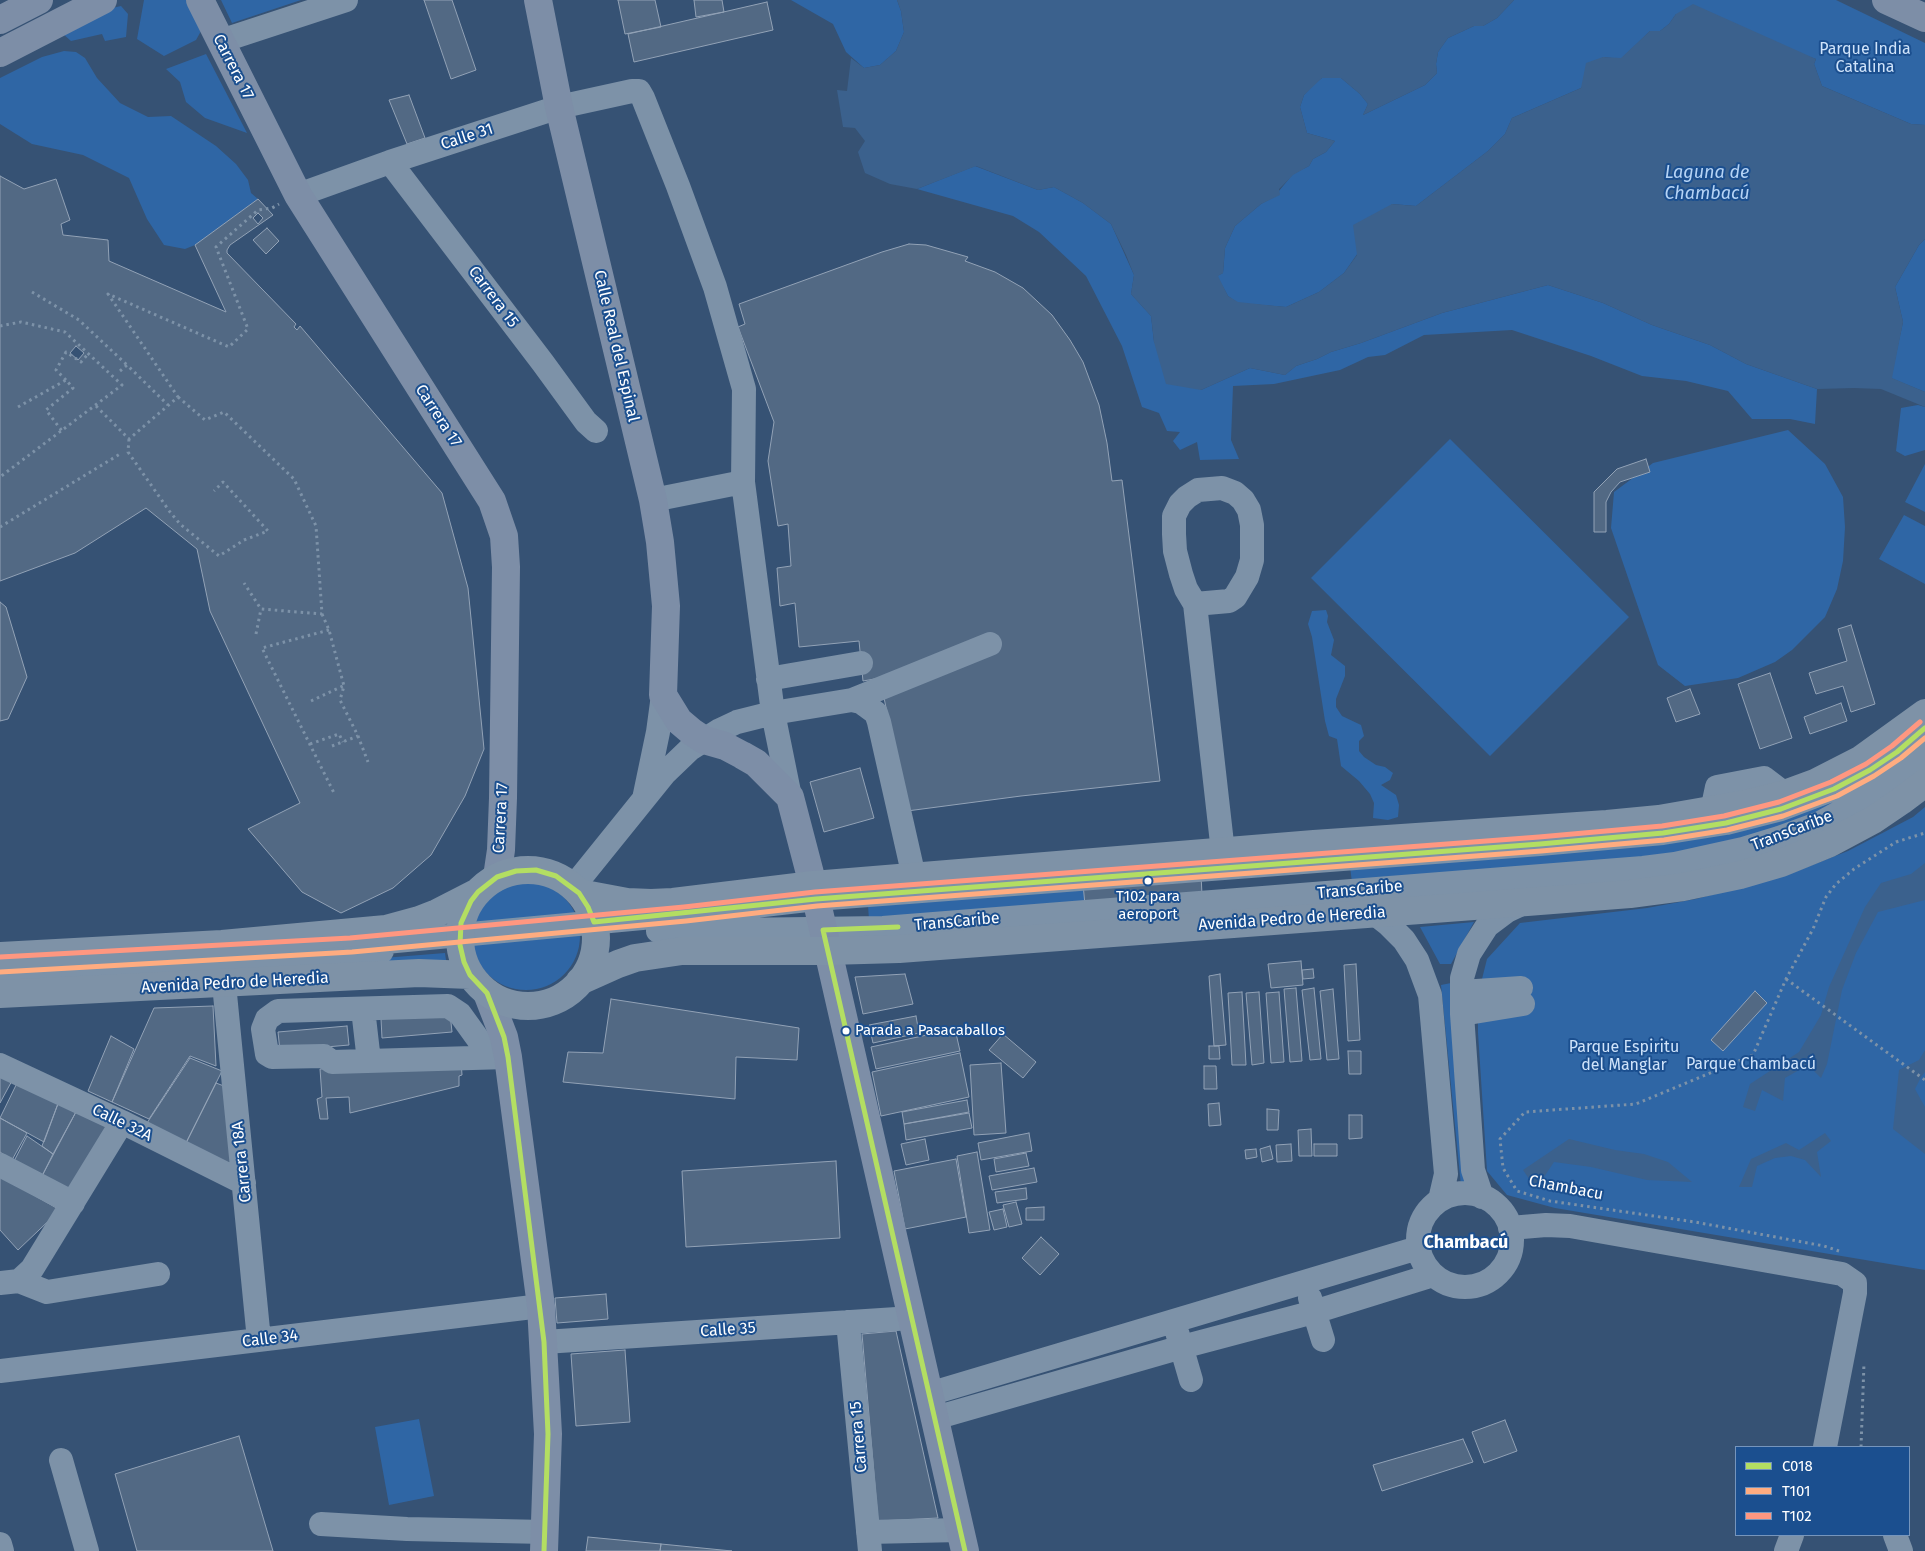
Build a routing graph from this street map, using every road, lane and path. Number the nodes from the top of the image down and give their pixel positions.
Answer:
1 (39, 0) edge
2 (103, 0) edge
3 (200, 0) edge
4 (346, 0) edge
5 (538, 0) edge
6 (1886, 0) edge
7 (1925, 18) edge
8 (0, 20) edge
9 (220, 41) junction
10 (0, 53) edge
11 (559, 107) junction
12 (390, 162) junction
13 (298, 195) junction
14 (32, 292) dead end
15 (0, 326) edge
16 (88, 354) junction
17 (127, 365) junction
18 (120, 371) dead end
19 (66, 380) junction
20 (178, 397) junction
21 (168, 405) junction
22 (96, 406) junction
23 (18, 407) dead end
24 (62, 431) junction
25 (596, 431) dead end
26 (129, 439) junction
27 (120, 454) dead end
28 (0, 477) edge
29 (743, 482) junction
30 (214, 490) dead end
31 (653, 500) junction
32 (0, 528) edge
33 (244, 583) dead end
34 (1195, 604) junction
35 (261, 609) junction
36 (322, 614) junction
37 (329, 630) junction
38 (256, 634) dead end
39 (990, 644) dead end
40 (861, 663) dead end
41 (800, 680) dead end
42 (769, 684) junction
43 (344, 686) junction
44 (663, 695) junction
45 (852, 700) junction
46 (311, 701) dead end
47 (1925, 712) edge
48 (773, 713) junction
49 (1925, 728) edge
50 (358, 736) junction
51 (704, 740) junction
52 (343, 742) junction
53 (310, 744) junction
54 (332, 746) dead end
55 (1925, 755) edge
56 (368, 762) dead end
57 (1925, 783) edge
58 (1785, 794) junction
59 (335, 795) dead end
60 (790, 797) junction
61 (644, 799) junction
62 (1712, 811) junction
63 (1925, 833) edge
64 (1223, 852) junction
65 (1643, 868) junction
66 (913, 873) junction
67 (487, 885) junction
68 (576, 890) junction
69 (814, 892) junction
70 (1584, 897) junction
71 (1527, 902) junction
72 (1374, 913) junction
73 (595, 929) junction
74 (460, 940) junction
75 (825, 940) junction
76 (0, 956) edge
77 (0, 965) edge
78 (0, 977) edge
79 (1786, 979) junction
80 (580, 981) junction
81 (262, 982) junction
82 (224, 984) junction
83 (478, 984) junction
84 (0, 994) edge
85 (1522, 996) dead end
86 (1462, 1003) junction
87 (363, 1009) junction
88 (278, 1011) junction
89 (500, 1057) junction
90 (370, 1061) junction
91 (0, 1065) edge
92 (1924, 1079) edge
93 (122, 1122) junction
94 (0, 1165) edge
95 (244, 1183) junction
96 (1482, 1197) junction
97 (1440, 1200) junction
98 (73, 1203) junction
99 (1510, 1228) junction
100 (1418, 1248) junction
101 (1841, 1252) dead end
102 (158, 1274) dead end
103 (1433, 1275) junction
104 (9, 1282) edge
105 (1305, 1282) junction
106 (541, 1306) junction
107 (1314, 1312) junction
108 (912, 1318) junction
109 (1174, 1321) junction
110 (848, 1322) junction
111 (259, 1340) junction
112 (1323, 1340) dead end
113 (544, 1342) junction
114 (1182, 1347) junction
115 (1864, 1361) dead end
116 (0, 1371) edge
117 (1191, 1380) dead end
118 (932, 1406) junction
119 (1826, 1446) edge
120 (1861, 1446) edge
121 (60, 1460) dead end
122 (321, 1524) dead end
123 (1792, 1536) edge
124 (1895, 1536) edge
125 (962, 1540) edge
126 (544, 1541) edge
127 (869, 1541) edge
128 (87, 1551) edge
129 (1786, 1551) edge
130 (1901, 1551) edge

1 - 8 main road
2 - 10 main road
3 - 9 main road, Carrera 17
4 - 9 street
5 - 11 main road, Calle Real del Espinal
6 - 7 main road
9 - 13 main road, Carrera 17
11 - 12 street, Calle 31
11 - 29 street, Calle 31
11 - 31 main road, Calle Real del Espinal
12 - 13 street, Calle 31
12 - 25 street, Carrera 15
13 - 20 path
13 - 67 main road, Carrera 17
14 - 17 path
15 - 16 path
16 - 19 path
16 - 22 path
17 - 18 path
17 - 21 path
19 - 23 path
19 - 24 path
20 - 21 path
20 - 36 path
21 - 26 path
22 - 24 path
22 - 26 path
24 - 28 path
26 - 30 path
27 - 32 path
29 - 31 street
29 - 42 street
31 - 44 main road, Calle Real del Espinal
33 - 35 path
34 - 34 street
34 - 64 street
35 - 36 path
35 - 38 path
36 - 37 path
37 - 43 path
37 - 53 path
39 - 45 street, Calle Real del Espinal
40 - 42 street
41 - 42 street
42 - 48 street
43 - 46 path
43 - 50 path
44 - 51 main road
44 - 61 street, Calle Real del Espinal
45 - 48 street, Calle Real del Espinal
45 - 66 street
47 - 58 highway
48 - 51 street, Calle Real del Espinal
48 - 60 street
49 - 69 street, TransCaribe
50 - 52 path
50 - 56 path
51 - 60 main road
51 - 61 street, Calle Real del Espinal
52 - 53 path
52 - 54 path
53 - 59 path
55 - 65 street, TransCaribe
57 - 70 highway, Avenida Pedro de Heredia
58 - 62 highway
58 - 62 street
60 - 69 main road
61 - 68 street, Calle Real del Espinal
62 - 64 highway
63 - 79 path, Chambacu
64 - 66 highway
65 - 70 street, TransCaribe
65 - 75 street, TransCaribe
66 - 69 highway
67 - 68 highway
67 - 74 highway
67 - 76 highway
68 - 69 highway
68 - 73 highway
69 - 73 street, TransCaribe
69 - 75 main road
70 - 71 highway, Avenida Pedro de Heredia
71 - 72 highway, Avenida Pedro de Heredia
71 - 86 street
72 - 75 highway, Avenida Pedro de Heredia
72 - 97 street
73 - 74 street, TransCaribe
73 - 75 street, TransCaribe
73 - 80 highway
74 - 77 street, TransCaribe
74 - 78 street, TransCaribe
74 - 83 highway
75 - 80 highway, Avenida Pedro de Heredia
75 - 108 main road
79 - 92 path
79 - 101 path, Chambacu
80 - 83 highway
81 - 82 highway, Avenida Pedro de Heredia
81 - 83 highway, Avenida Pedro de Heredia
81 - 88 street
82 - 84 highway, Avenida Pedro de Heredia
82 - 95 street, Carrera 18A
83 - 89 main road
85 - 86 street
86 - 96 street
87 - 88 street
87 - 89 street
87 - 90 street
88 - 90 street
89 - 90 street
89 - 106 main road
91 - 93 street, Calle 32A
93 - 95 street, Calle 32A
93 - 98 street
94 - 98 street
95 - 111 street, Carrera 18A
96 - 97 street
96 - 99 street
97 - 100 street
98 - 104 street
99 - 103 street
99 - 119 street
100 - 103 street
100 - 105 street
102 - 104 street
103 - 107 street
105 - 107 street
105 - 109 street
106 - 111 street, Calle 34
106 - 113 main road
107 - 112 street
107 - 114 street
108 - 110 street, Calle 35
108 - 118 main road
109 - 114 street
109 - 118 street
110 - 113 street, Calle 35
110 - 127 street, Carrera 15
111 - 116 street, Calle 34
113 - 126 main road
114 - 117 street
114 - 118 street
115 - 120 path
118 - 125 main road
121 - 128 street
122 - 126 street
123 - 129 street
124 - 130 street
125 - 127 street

